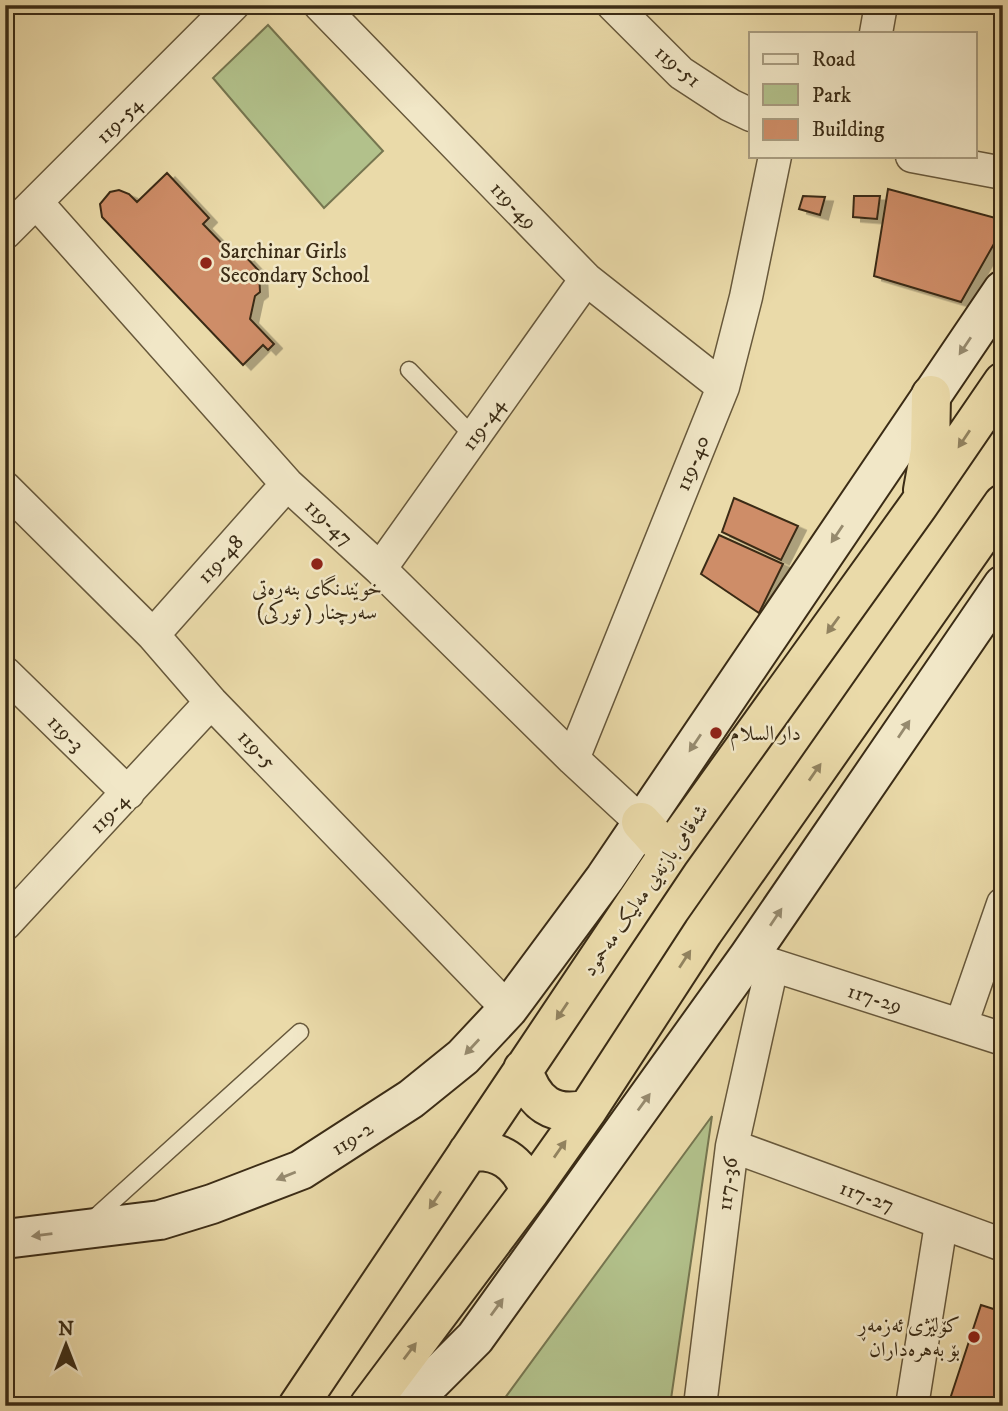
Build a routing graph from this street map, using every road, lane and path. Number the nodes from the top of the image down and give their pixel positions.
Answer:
1 (233, 5) edge
2 (320, 5) edge
3 (613, 5) edge
4 (881, 5) edge
5 (876, 32) edge
6 (749, 114) edge
7 (775, 158) edge
8 (923, 158) edge
9 (1003, 173) edge
10 (37, 203) junction
11 (5, 233) edge
12 (586, 279) junction
13 (1003, 289) edge
14 (409, 370) dead end
15 (1003, 382) edge
16 (723, 387) junction
17 (931, 395) junction
18 (474, 437) junction
19 (287, 484) junction
20 (5, 488) edge
21 (1003, 504) edge
22 (918, 506) junction
23 (380, 569) junction
24 (1001, 592) edge
25 (153, 635) junction
26 (5, 673) edge
27 (211, 702) junction
28 (573, 759) junction
29 (128, 793) junction
30 (641, 822) junction
31 (669, 853) junction
32 (1003, 904) edge
33 (5, 924) edge
34 (760, 961) junction
35 (508, 1009) junction
36 (961, 1025) junction
37 (300, 1032) dead end
38 (1003, 1039) edge
39 (523, 1069) junction
40 (588, 1108) junction
41 (732, 1146) junction
42 (468, 1152) junction
43 (530, 1191) junction
44 (940, 1224) junction
45 (82, 1229) junction
46 (5, 1239) edge
47 (1003, 1245) edge
48 (298, 1406) edge
49 (369, 1406) edge
50 (397, 1406) edge
51 (700, 1406) edge
52 (912, 1406) edge

1 - 10 street, 119-54
2 - 12 street, 119-49
3 - 6 street, 119-51
4 - 5 street
7 - 16 street, 119-40
8 - 9 street
10 - 11 street, 119-54
10 - 19 street, 119-47
12 - 16 street, 119-49
12 - 18 street, 119-44
13 -> 17 main road, 119-2
14 - 18 lane
15 -> 22 highway, شەقامی بازنەیی مەلیک مەحمود
16 - 28 street, 119-40
17 - 22 highway
17 -> 30 main road, 119-2
18 - 23 street, 119-44
19 - 23 street, 119-47
19 - 25 street, 119-48
20 - 25 street, 119-5
40 -> 21 highway
22 -> 31 highway, شەقامی بازنەیی مەلیک مەحمود
23 - 28 street, 119-47
34 -> 24 main road
25 - 27 street, 119-5
26 - 29 street, 119-3
27 - 29 street, 119-4
27 - 35 street, 119-5
28 - 30 street, 119-47
29 - 33 street, 119-4
30 - 31 highway
30 - 35 main road, 119-2
31 -> 39 highway, شەقامی بازنەیی مەلیک مەحمود
32 - 36 street
34 - 36 street, 117-29
34 - 41 street, 117-36
50 -> 34 main road
35 -> 45 main road, 119-2
36 - 38 street, 117-29
37 - 45 lane
39 - 40 highway
39 - 42 highway, شەقامی بازنەیی مەلیک مەحمود
43 -> 40 highway
41 - 44 street, 117-27
41 - 51 street, 117-36
42 - 43 highway
42 -> 48 highway, شەقامی بازنەیی مەلیک مەحمود
49 -> 43 highway
44 - 47 street, 117-27
44 - 52 street
45 -> 46 main road, 119-2

